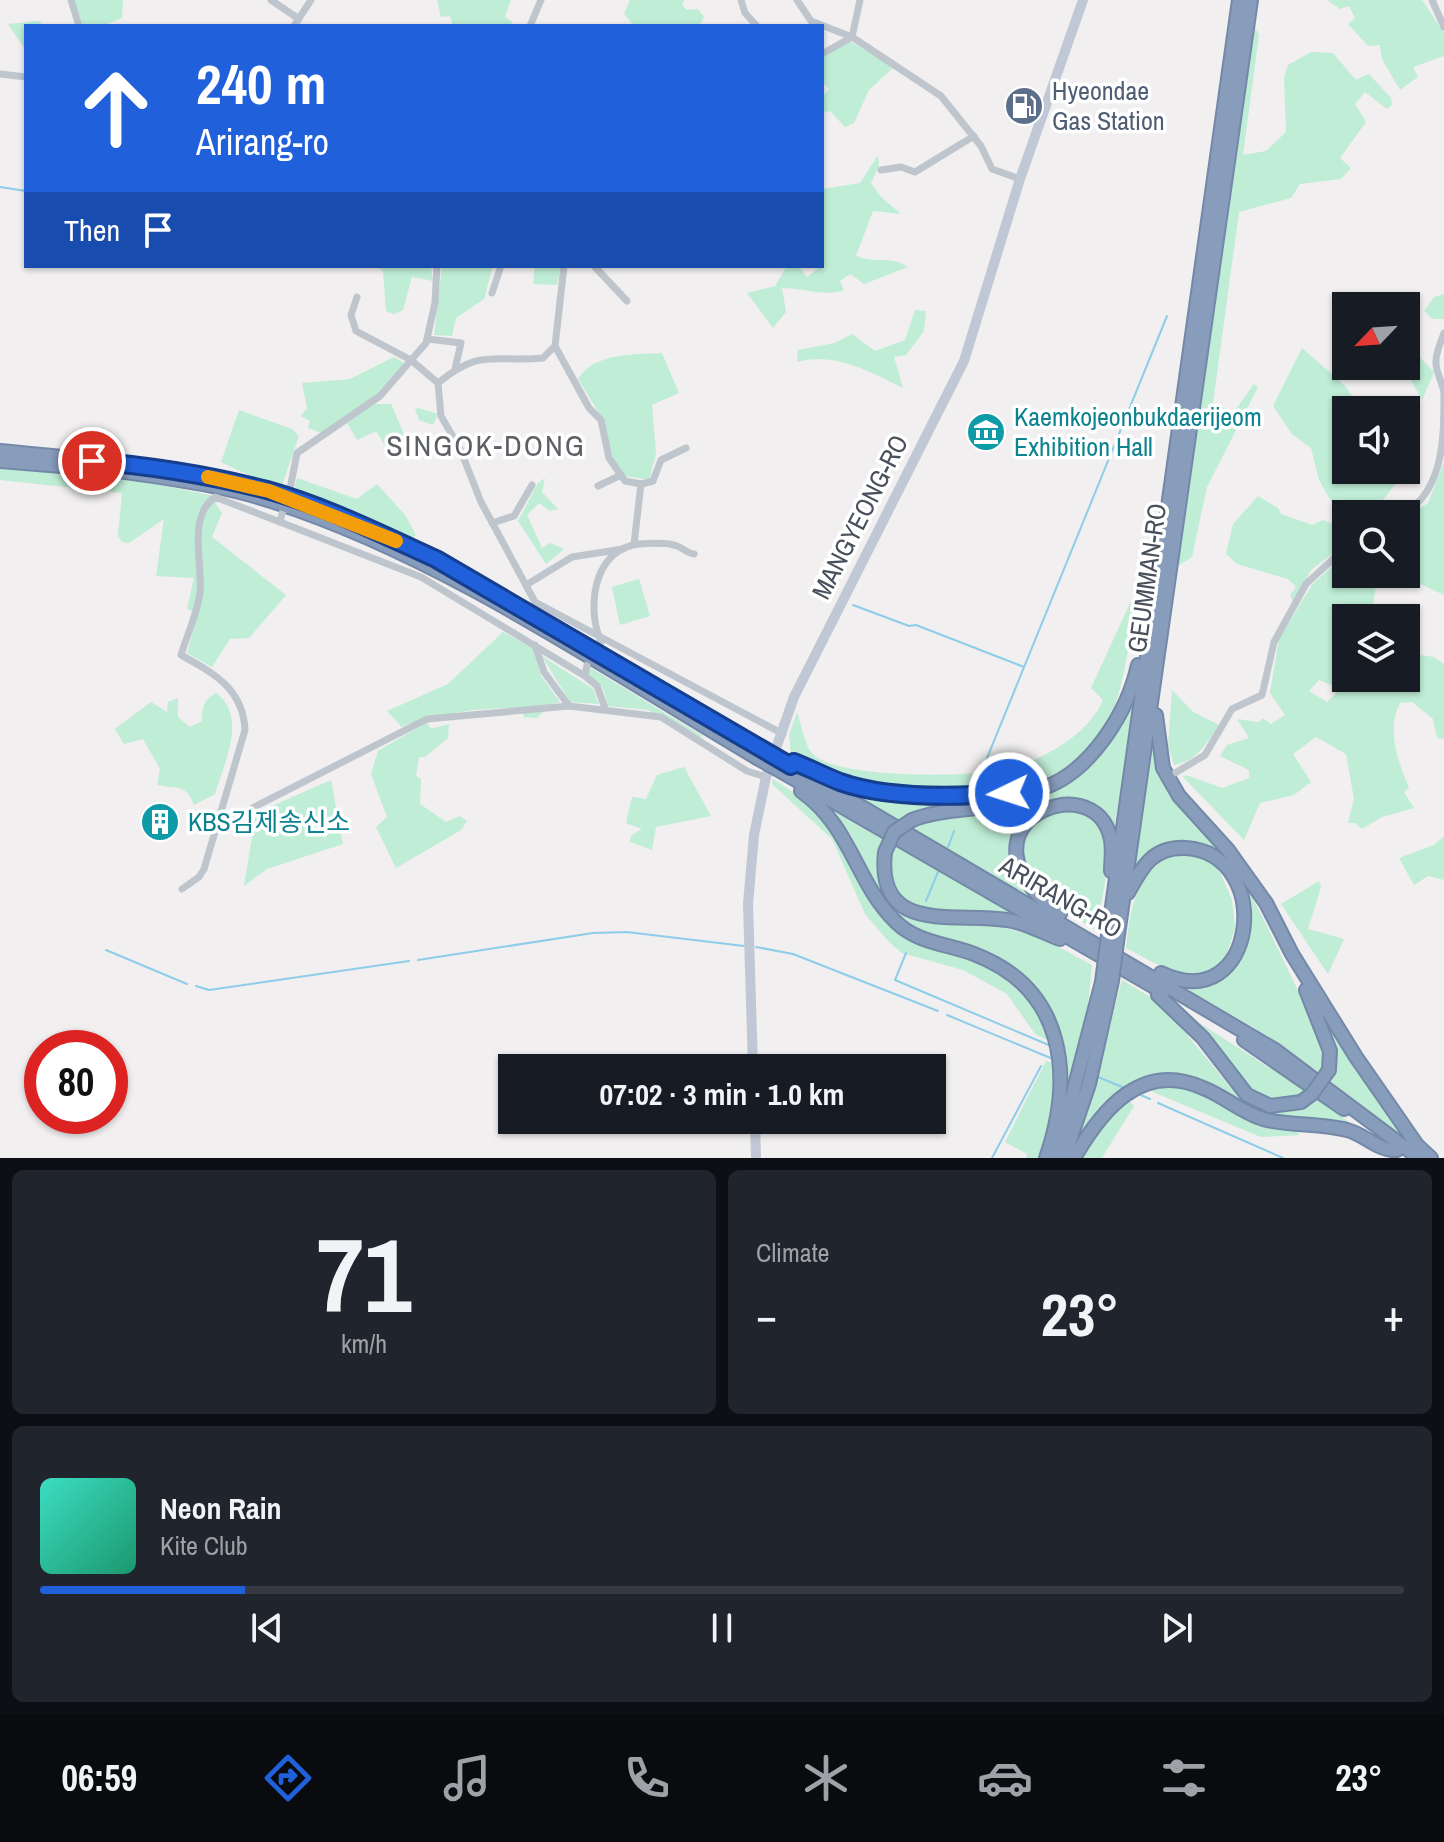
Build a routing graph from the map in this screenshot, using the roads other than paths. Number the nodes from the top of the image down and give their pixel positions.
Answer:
1 (71, 0) edge
2 (271, 0) edge
3 (311, 0) edge
4 (541, 0) edge
5 (741, 0) edge
6 (797, 0) edge
7 (860, 0) edge
8 (1083, 0) edge
9 (1239, 0) edge
10 (1251, 0) edge
11 (1432, 0) edge
12 (297, 23) edge
13 (78, 24) edge
14 (531, 24) edge
15 (755, 24) edge
16 (819, 24) edge
17 (824, 26) edge
18 (1444, 27) edge
19 (852, 37) junction
20 (824, 53) edge
21 (0, 74) edge
22 (24, 77) edge
23 (974, 136) junction
24 (881, 170) dead end
25 (1020, 179) junction
26 (437, 268) edge
27 (500, 268) edge
28 (564, 268) edge
29 (596, 268) edge
30 (492, 293) dead end
31 (357, 297) dead end
32 (627, 301) dead end
33 (1444, 333) edge
34 (428, 339) junction
35 (555, 346) junction
36 (411, 360) junction
37 (455, 369) junction
38 (438, 383) junction
39 (686, 448) dead end
40 (0, 451) edge
41 (0, 461) edge
42 (621, 475) junction
43 (641, 484) junction
44 (532, 485) dead end
45 (598, 486) dead end
46 (290, 489) dead end
47 (1420, 505) edge
48 (283, 510) dead end
49 (280, 522) junction
50 (492, 523) junction
51 (634, 544) junction
52 (624, 549) junction
53 (694, 554) dead end
54 (1332, 560) edge
55 (526, 585) junction
56 (597, 632) junction
57 (1149, 635) junction
58 (535, 645) junction
59 (598, 647) dead end
60 (587, 665) dead end
61 (585, 676) junction
62 (1155, 679) junction
63 (569, 706) junction
64 (605, 708) junction
65 (783, 734) junction
66 (759, 754) junction
67 (787, 769) junction
68 (1175, 773) dead end
69 (766, 777) junction
70 (1044, 788) junction
71 (215, 827) junction
72 (1117, 882) junction
73 (182, 889) dead end
74 (1263, 902) junction
75 (1122, 903) junction
76 (1071, 933) junction
77 (1112, 938) junction
78 (1145, 972) junction
79 (1107, 982) junction
80 (1157, 988) junction
81 (753, 1054) edge
82 (755, 1134) edge
83 (1402, 1154) edge
84 (756, 1158) edge
85 (1046, 1158) edge
86 (1056, 1158) edge
87 (1064, 1158) edge
88 (1074, 1158) edge
89 (1419, 1158) edge
90 (1431, 1158) edge

1 - 13 street
2 - 12 street
3 - 12 street
4 - 14 street
5 - 15 street
6 - 16 street
7 - 19 street
8 - 25 street, MANGYEONG-RO
9 - 57 highway, GEUMMAN-RO
10 - 62 highway, GEUMMAN-RO
11 - 18 street
17 - 19 street
19 - 20 street
19 - 23 street
21 - 22 street
23 - 24 street
23 - 25 street
25 - 65 street, MANGYEONG-RO
26 - 34 street
27 - 30 street
28 - 35 street
29 - 32 street
31 - 36 street
33 - 47 street
34 - 36 street
34 - 37 street
35 - 37 street
35 - 42 street
36 - 38 street
36 - 46 street
37 - 38 street
38 - 50 street
39 - 43 street
40 - 66 highway, ARIRANG-RO
41 - 66 highway, ARIRANG-RO
42 - 43 street
42 - 45 street
43 - 51 street
44 - 50 street
48 - 49 street
49 - 58 street
49 - 71 street
50 - 55 street
51 - 52 street
51 - 53 street
52 - 55 street
52 - 56 street
54 - 68 street
55 - 56 street
56 - 59 street
56 - 65 street
57 - 70 highway
57 - 72 highway, GEUMMAN-RO
58 - 61 street
58 - 63 street
60 - 61 street
61 - 64 street
62 - 74 highway
62 - 75 highway, GEUMMAN-RO
63 - 64 street
63 - 71 street
64 - 69 street
65 - 69 street, MANGYEONG-RO
66 - 67 highway, ARIRANG-RO, bridge
67 - 70 highway
67 - 76 highway, ARIRANG-RO
67 - 85 highway
69 - 81 street, MANGYEONG-RO
70 - 76 highway, bridge
71 - 73 street
72 - 76 highway
72 - 77 highway, GEUMMAN-RO
74 - 80 highway, bridge
74 - 90 highway
75 - 77 highway, GEUMMAN-RO
75 - 78 highway
76 - 78 highway, ARIRANG-RO
76 - 80 highway, ARIRANG-RO
77 - 79 highway, GEUMMAN-RO, bridge
78 - 89 highway, ARIRANG-RO
79 - 86 highway, GEUMMAN-RO
79 - 87 highway, GEUMMAN-RO
80 - 83 highway, ARIRANG-RO
82 - 84 street
83 - 88 highway

